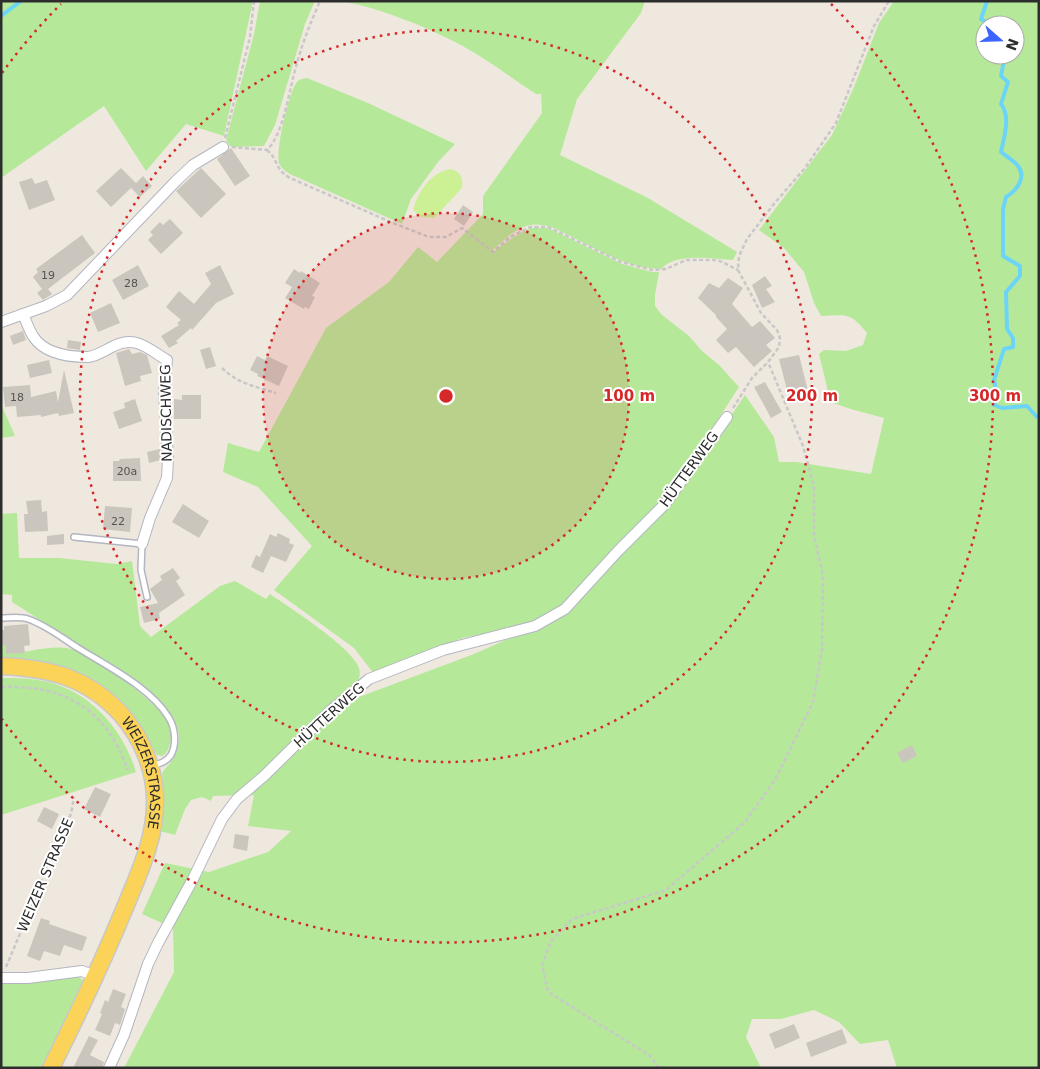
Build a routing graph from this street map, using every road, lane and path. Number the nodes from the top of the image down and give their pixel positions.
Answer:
1 (254, 1) edge
2 (320, 1) edge
3 (889, 1) edge
4 (223, 147) junction
5 (267, 150) junction
6 (738, 270) junction
7 (23, 314) junction
8 (1, 322) edge
9 (768, 362) junction
10 (222, 368) dead end
11 (276, 393) dead end
12 (727, 418) joint
13 (74, 537) dead end
14 (142, 544) junction
15 (147, 597) dead end
16 (1, 618) edge
17 (1, 666) edge
18 (1, 687) edge
19 (153, 765) junction
20 (128, 770) dead end
21 (74, 797) dead end
22 (95, 976) junction
23 (5, 979) edge
24 (51, 1068) edge
25 (109, 1068) edge
26 (659, 1068) edge

1 - 4 path
2 - 5 path
3 - 6 path
4 - 5 path
4 - 7 street
5 - 6 path
6 - 9 path
7 - 8 street
7 - 14 street, NADISCHWEG
9 - 12 path
9 - 26 path
10 - 11 path
12 - 25 street, HÜTTERWEG
13 - 14 lane
14 - 15 lane
16 - 19 lane
17 - 19 main road, WEIZERSTRASSE
18 - 20 path
19 - 22 main road, WEIZERSTRASSE
21 - 23 path, WEIZER STRASSE
22 - 23 street
22 - 24 main road, WEIZERSTRASSE

